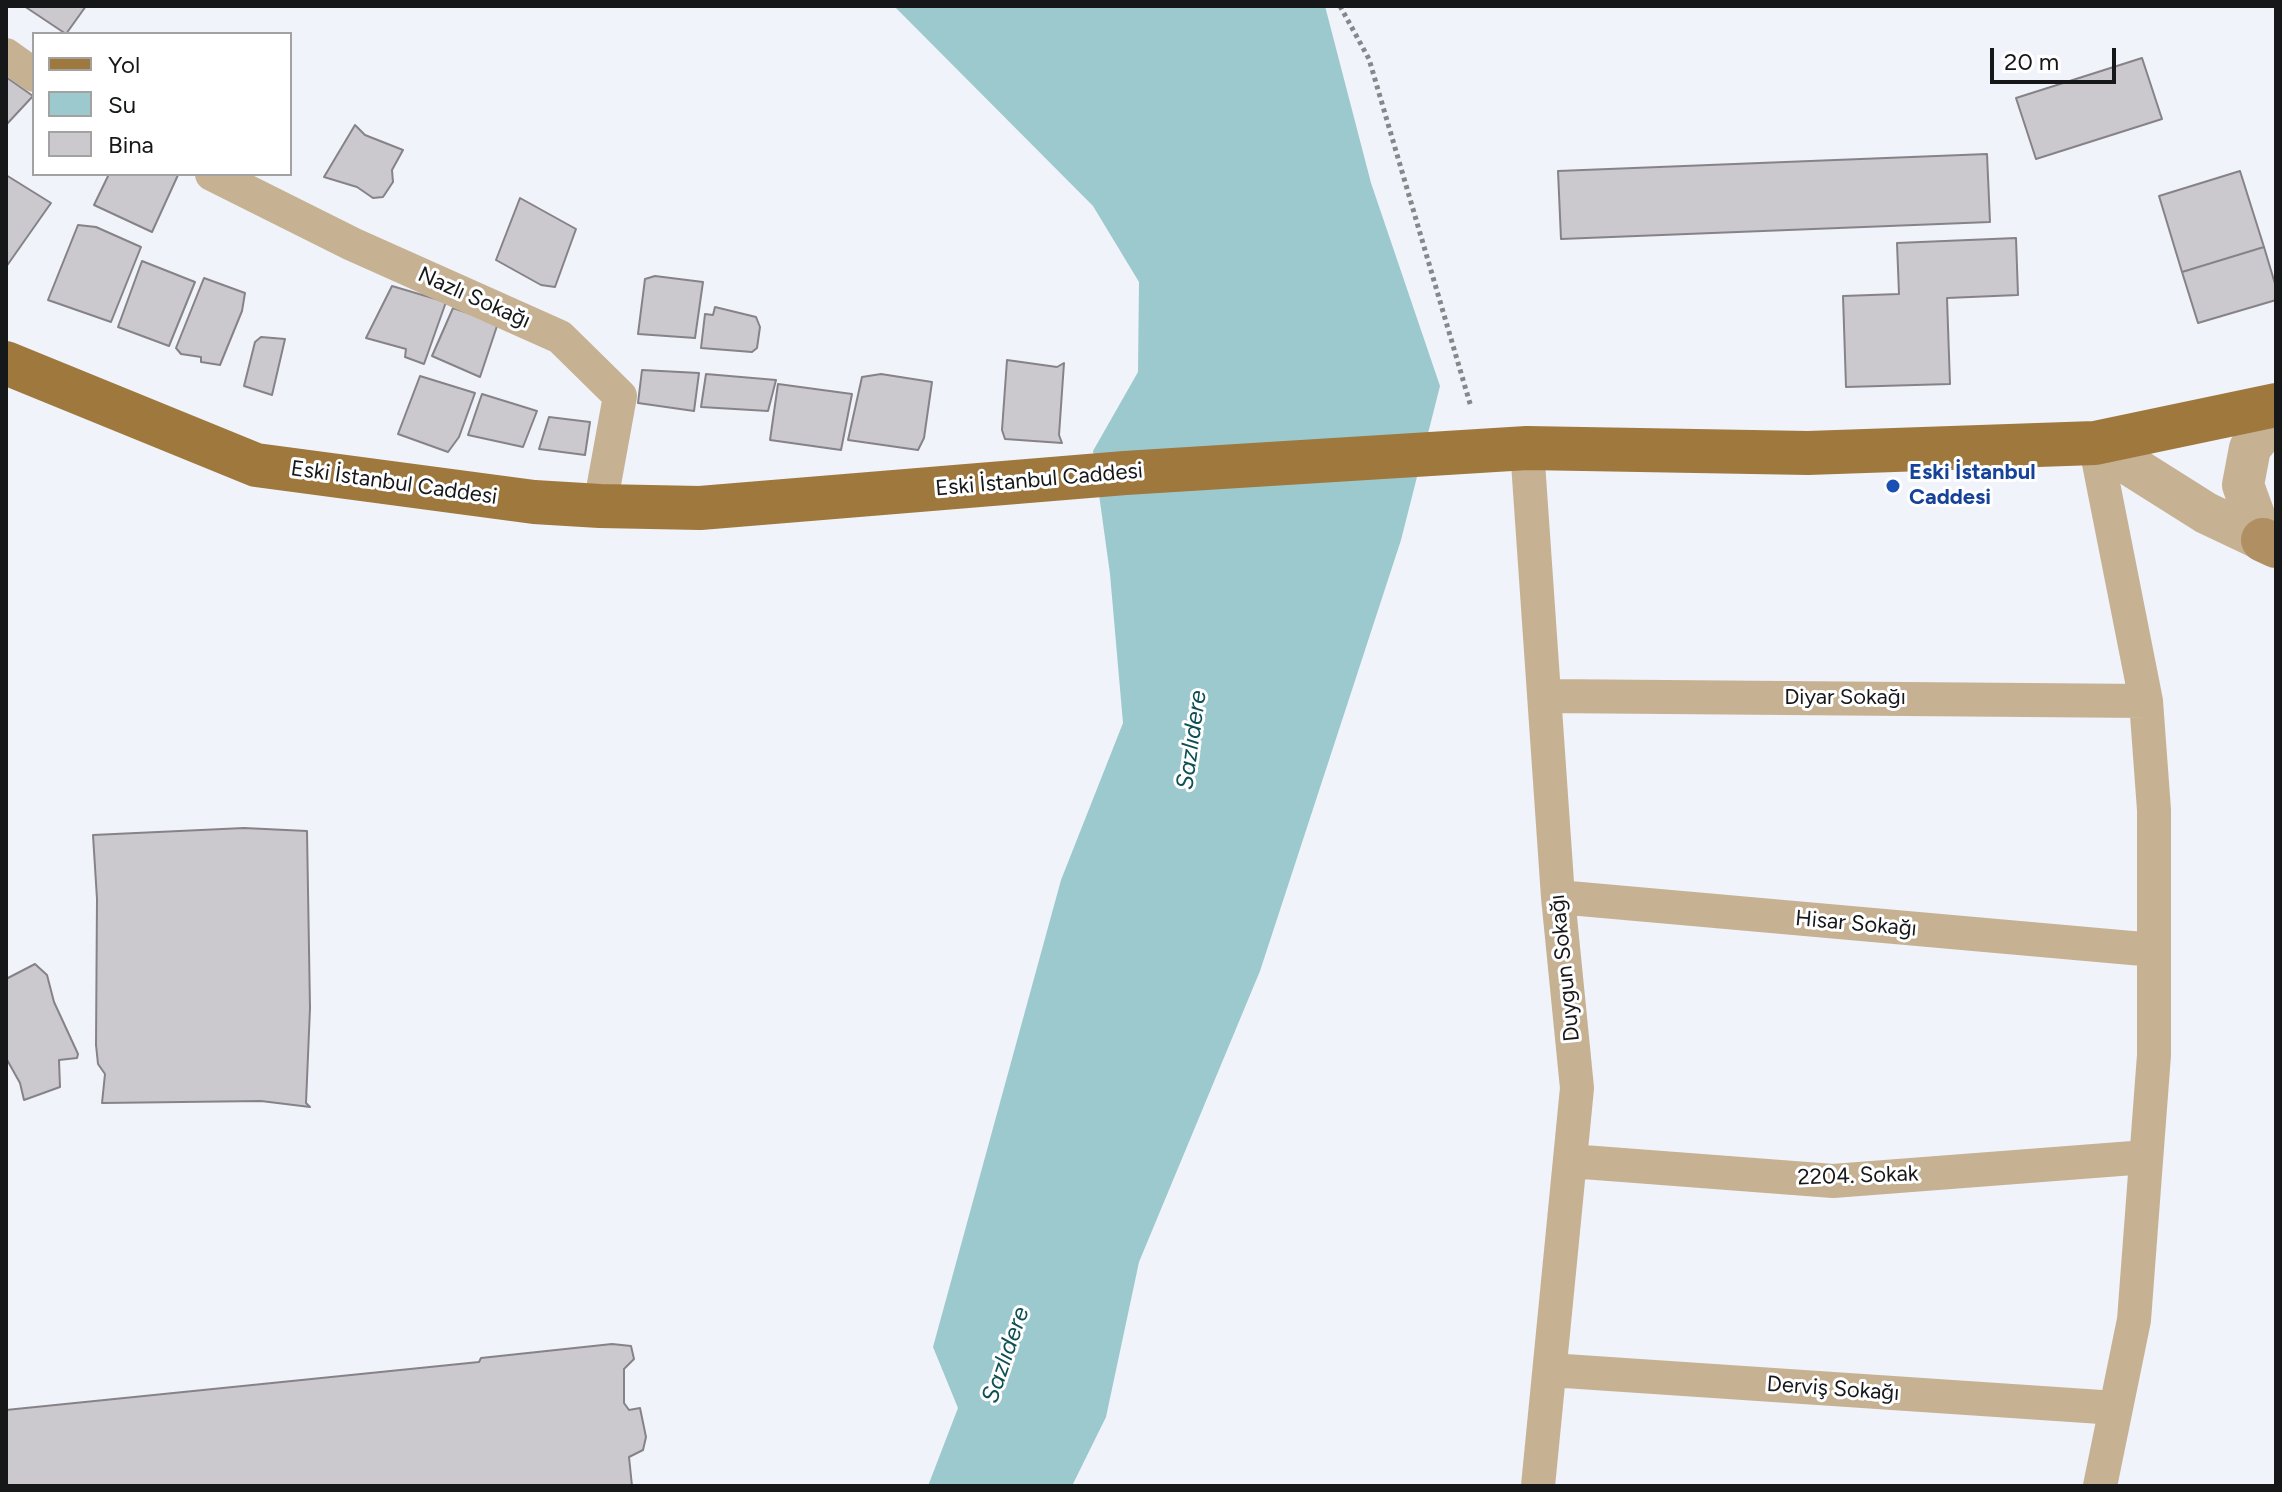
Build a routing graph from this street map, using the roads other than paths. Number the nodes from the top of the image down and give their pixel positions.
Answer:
1 (6, 55) edge
2 (32, 74) edge
3 (216, 176) edge
4 (6, 363) edge
5 (2276, 405) edge
6 (2276, 416) edge
7 (2095, 443) junction
8 (1527, 448) junction
9 (600, 506) junction
10 (2270, 543) edge
11 (1545, 696) junction
12 (2146, 701) junction
13 (1558, 897) junction
14 (2154, 950) junction
15 (2146, 1157) junction
16 (1570, 1161) junction
17 (1550, 1370) junction
18 (2116, 1408) junction
19 (1538, 1486) edge
20 (2100, 1486) edge

1 - 2 street
3 - 9 street, Nazlı Sokağı
4 - 9 main road, Eski İstanbul Caddesi
5 - 7 main road, Eski İstanbul Caddesi
6 - 10 street
7 - 8 main road, Eski İstanbul Caddesi
7 - 10 street
7 - 12 street
8 - 9 main road, Eski İstanbul Caddesi
8 - 11 street, Duygun Sokağı
11 - 12 street, Diyar Sokağı
11 - 13 street, Duygun Sokağı
12 - 14 street
13 - 14 street, Hisar Sokağı
13 - 16 street, Duygun Sokağı
14 - 15 street
15 - 16 street, 2204. Sokak
15 - 18 street
16 - 17 street, Duygun Sokağı
17 - 18 street, Derviş Sokağı
17 - 19 street, Duygun Sokağı
18 - 20 street

